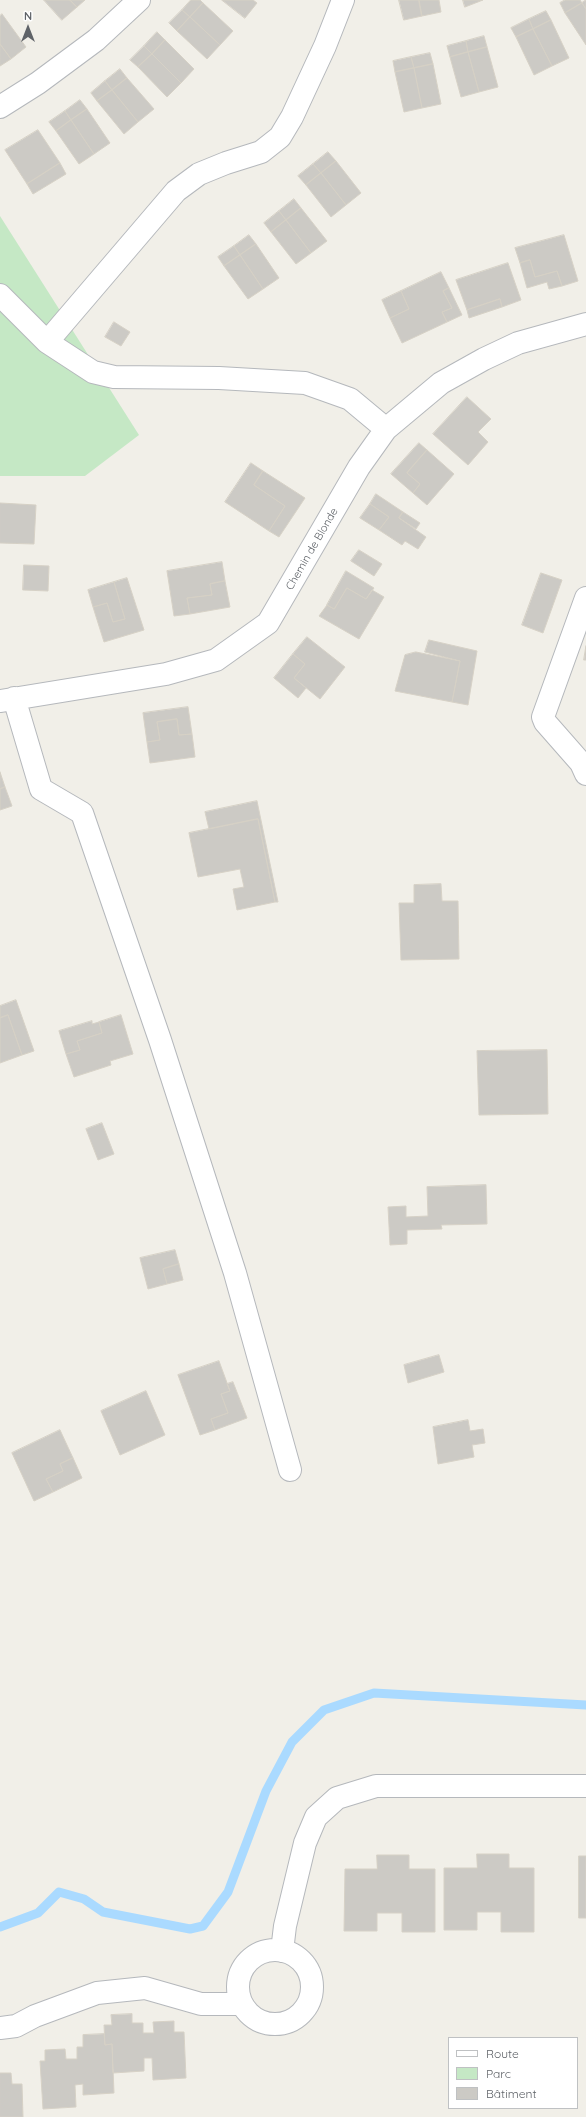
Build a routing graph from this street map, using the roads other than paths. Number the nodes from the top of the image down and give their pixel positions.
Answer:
1 (139, 0) edge
2 (343, 0) edge
3 (0, 107) edge
4 (0, 295) edge
5 (586, 324) edge
6 (47, 342) junction
7 (386, 429) junction
8 (586, 598) edge
9 (7, 700) edge
10 (586, 774) edge
11 (290, 1470) dead end
12 (586, 1786) edge
13 (282, 1951) junction
14 (242, 2004) junction
15 (0, 2028) edge

1 - 3 street
2 - 6 street
4 - 6 street
5 - 7 street, Chemin de Blonde
6 - 7 street
7 - 9 street, Chemin de Blonde
8 - 10 street
9 - 11 street
12 - 13 street
13 - 14 street
13 - 14 street
14 - 15 street

